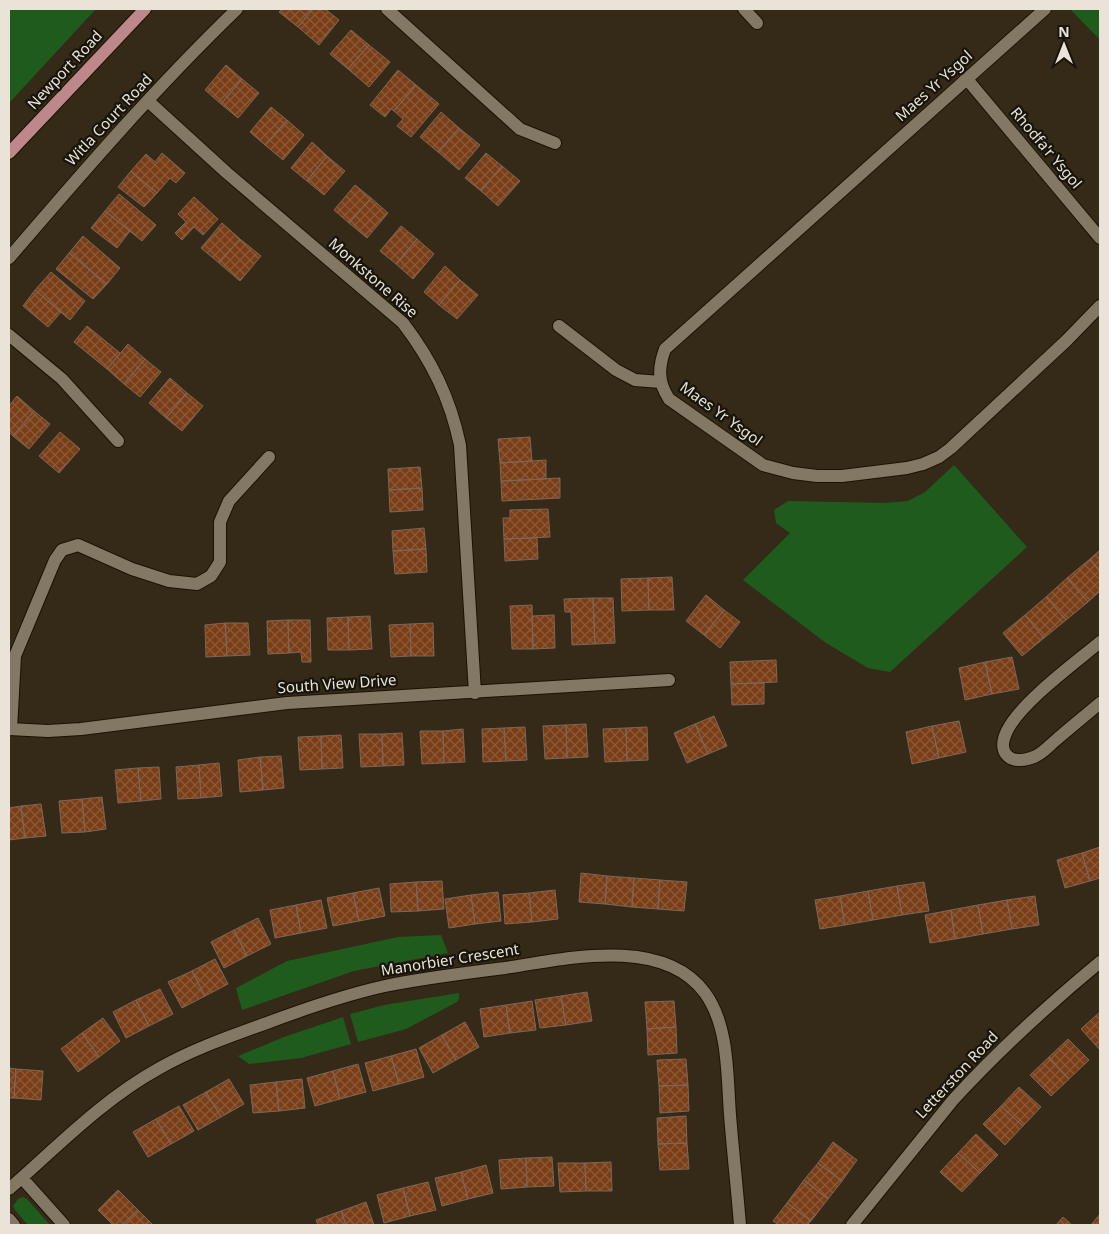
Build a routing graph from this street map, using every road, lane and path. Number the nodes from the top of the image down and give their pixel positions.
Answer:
1 (145, 9) edge
2 (238, 9) edge
3 (387, 9) edge
4 (744, 9) edge
5 (1045, 9) edge
6 (757, 23) dead end
7 (966, 78) junction
8 (148, 101) junction
9 (555, 143) dead end
10 (9, 153) edge
11 (1100, 238) edge
12 (9, 258) edge
13 (1100, 306) edge
14 (559, 326) dead end
15 (9, 335) edge
16 (661, 382) junction
17 (118, 441) dead end
18 (269, 457) dead end
19 (1100, 642) edge
20 (668, 680) dead end
21 (475, 692) junction
22 (1100, 703) edge
23 (10, 729) edge
24 (1100, 962) edge
25 (22, 1178) junction
26 (9, 1190) edge
27 (9, 1219) edge
28 (14, 1225) edge
29 (64, 1225) edge
30 (740, 1225) edge
31 (852, 1225) edge

1 - 10 main road, Newport Road
2 - 8 street, Witla Court Road
3 - 9 street
4 - 6 street
5 - 7 street, Maes Yr Ysgol
7 - 11 street, Rhodfa'r Ysgol
7 - 16 street, Maes Yr Ysgol
8 - 12 street, Witla Court Road
8 - 21 street, Monkstone Rise
13 - 16 street, Maes Yr Ysgol
14 - 16 street
15 - 17 street
18 - 23 street
19 - 22 street
20 - 21 street, South View Drive
21 - 23 street, South View Drive
24 - 31 street, Letterston Road
25 - 26 street, Manorbier Crescent
25 - 29 street
25 - 30 street, Manorbier Crescent
27 - 28 street

